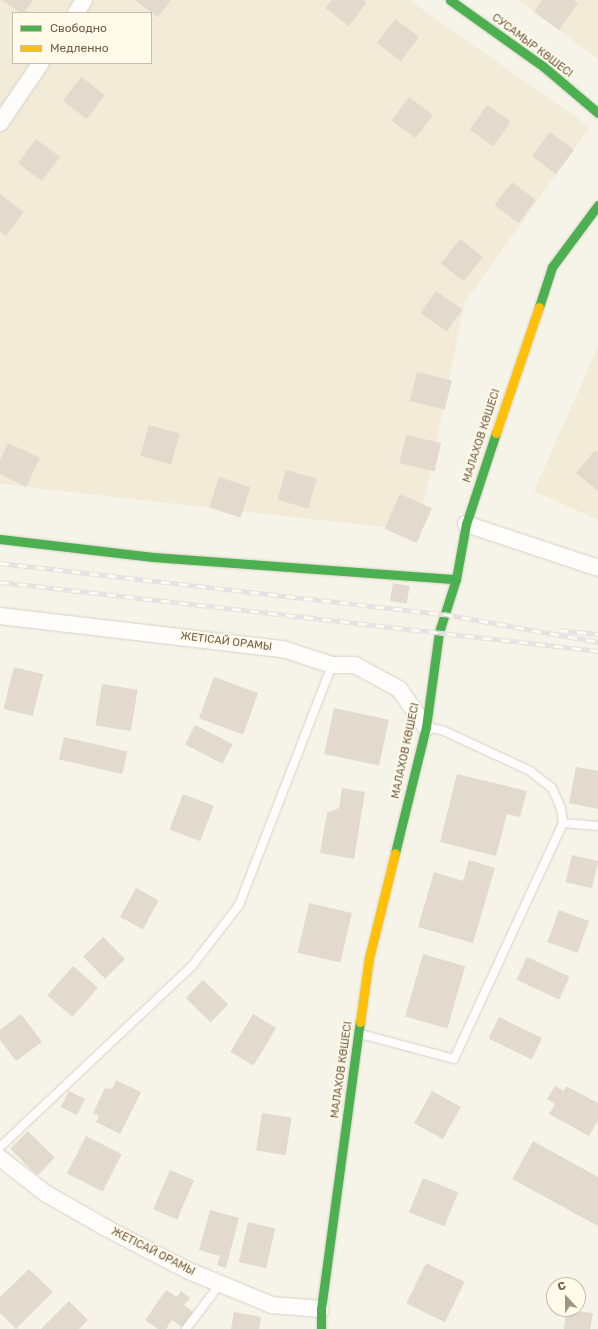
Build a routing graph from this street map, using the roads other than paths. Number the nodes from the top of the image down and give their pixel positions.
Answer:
1 (84, 0) edge
2 (450, 0) edge
3 (77, 12) edge
4 (40, 64) edge
5 (598, 113) edge
6 (0, 123) edge
7 (598, 205) edge
8 (466, 524) junction
9 (0, 539) edge
10 (598, 568) edge
11 (456, 579) junction
12 (0, 616) edge
13 (332, 665) junction
14 (426, 727) junction
15 (563, 823) junction
16 (598, 826) edge
17 (359, 1034) junction
18 (0, 1147) edge
19 (0, 1158) edge
20 (220, 1284) junction
21 (321, 1309) junction
22 (186, 1329) edge
23 (320, 1329) edge

1 - 3 street
2 - 5 main road, СУСАМЫР КӨШЕСІ
4 - 6 street
7 - 8 main road, МАЛАХОВ КӨШЕСІ
8 - 10 street
8 - 11 main road, МАЛАХОВ КӨШЕСІ
9 - 11 main road
11 - 14 main road, МАЛАХОВ КӨШЕСІ
12 - 13 street, ЖЕТІСАЙ ОРАМЫ
13 - 14 street, ЖЕТІСАЙ ОРАМЫ
13 - 18 lane
14 - 15 lane
14 - 17 main road, МАЛАХОВ КӨШЕСІ
15 - 16 lane
15 - 17 lane
17 - 21 main road, МАЛАХОВ КӨШЕСІ
19 - 20 street, ЖЕТІСАЙ ОРАМЫ
20 - 21 street, ЖЕТІСАЙ ОРАМЫ
20 - 22 lane
21 - 23 main road, МАЛАХОВ КӨШЕСІ

